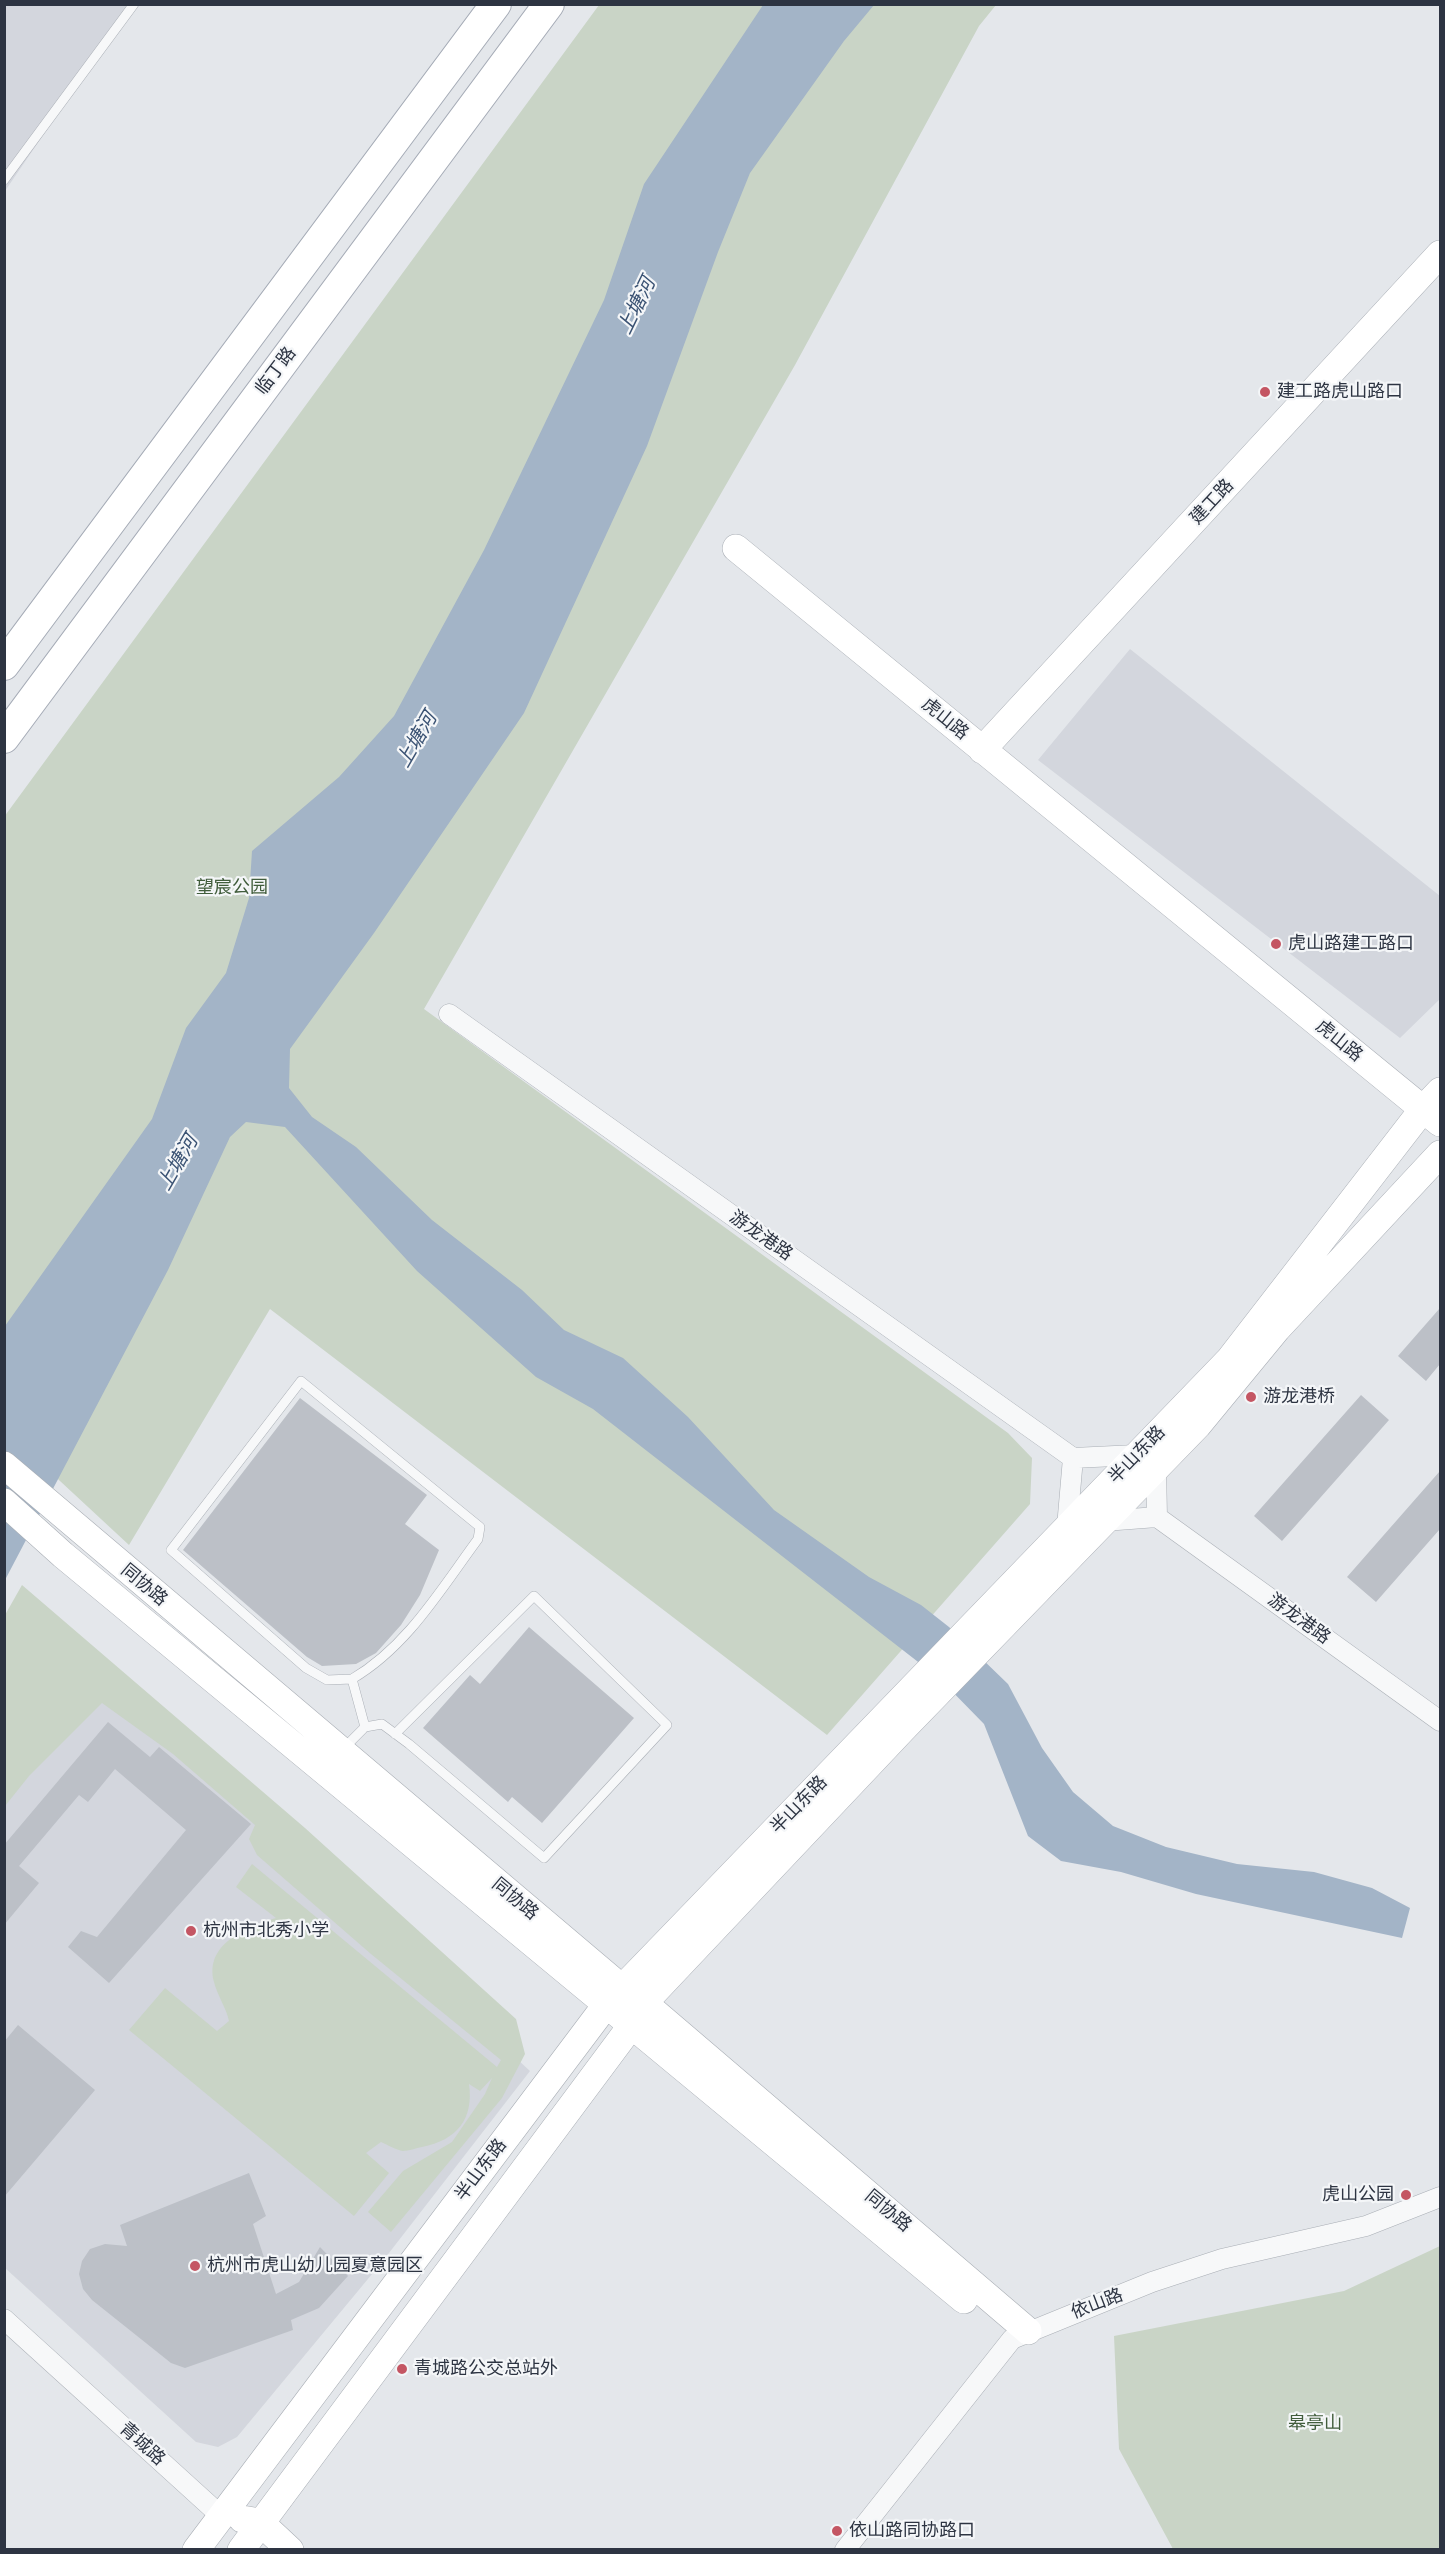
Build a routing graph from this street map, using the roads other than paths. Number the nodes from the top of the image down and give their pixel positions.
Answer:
1 (134, 4) edge
2 (496, 4) edge
3 (549, 4) edge
4 (4, 180) edge
5 (1440, 254) edge
6 (736, 548) dead end
7 (4, 665) edge
8 (4, 738) edge
9 (982, 750) junction
10 (449, 1014) dead end
11 (1435, 1108) edge
12 (1440, 1154) edge
13 (1073, 1458) junction
14 (1146, 1461) junction
15 (4, 1465) edge
16 (4, 1502) edge
17 (1157, 1517) junction
18 (1104, 1521) junction
19 (1067, 1527) junction
20 (974, 1640) junction
21 (352, 1679) junction
22 (1440, 1721) edge
23 (365, 1727) junction
24 (395, 1734) junction
25 (340, 1752) junction
26 (624, 1999) junction
27 (631, 2026) junction
28 (1440, 2197) edge
29 (4, 2319) edge
30 (1020, 2335) junction
31 (220, 2515) junction
32 (260, 2522) junction
33 (196, 2550) edge
34 (241, 2550) edge
35 (290, 2550) edge
36 (845, 2550) edge

1 - 4 lane
2 - 7 main road
3 - 8 main road, 临丁路
5 - 9 main road, 建工路
6 - 9 main road, 虎山路
9 - 11 main road, 虎山路
10 - 13 street, 游龙港路
11 - 14 main road, 半山东路
12 - 14 main road, 半山东路
13 - 14 street
13 - 19 street
14 - 17 street
14 - 18 main road, 半山东路
14 - 19 main road, 半山东路
15 - 25 main road, 同协路
16 - 26 main road, 同协路
17 - 18 street
17 - 22 street, 游龙港路
18 - 20 main road, 半山东路
19 - 20 main road, 半山东路
20 - 26 main road, 半山东路
21 - 21 lane
21 - 23 lane
23 - 24 lane
23 - 25 lane
24 - 24 lane
25 - 26 main road, 同协路
26 - 27 main road, 半山东路
26 - 30 main road, 同协路
26 - 31 main road, 半山东路
27 - 30 main road, 同协路
27 - 32 main road, 半山东路
28 - 30 street, 依山路
29 - 31 street, 青城路
30 - 36 street
31 - 32 main road
31 - 33 main road, 半山东路
32 - 34 main road, 半山东路
32 - 35 main road

